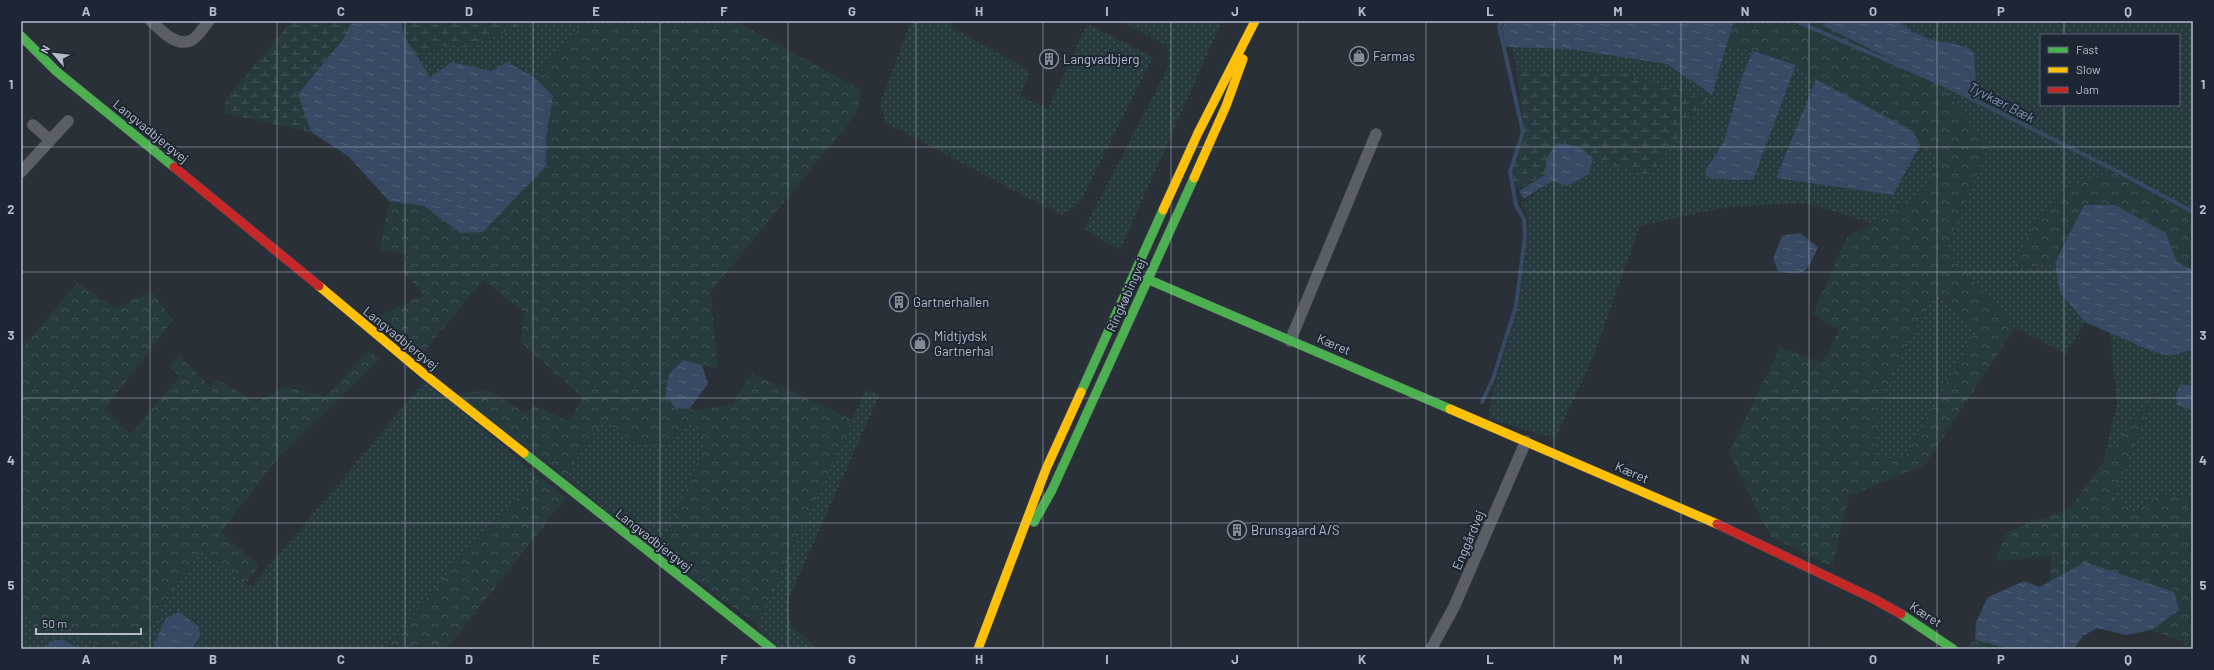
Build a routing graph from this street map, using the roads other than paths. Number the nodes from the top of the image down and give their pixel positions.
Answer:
1 (151, 21) edge
2 (209, 21) edge
3 (1255, 21) edge
4 (1250, 33) junction
5 (21, 36) edge
6 (68, 121) dead end
7 (33, 124) dead end
8 (1376, 134) dead end
9 (50, 140) junction
10 (21, 172) edge
11 (1147, 280) junction
12 (1290, 341) junction
13 (1526, 441) junction
14 (1012, 562) junction
15 (993, 607) junction
16 (772, 649) edge
17 (969, 649) edge
18 (978, 649) edge
19 (1431, 649) edge
20 (1953, 649) edge

1 - 2 street
3 - 4 street, Ringkøbingvej
4 - 11 street, Ringkøbingvej
4 - 14 street, Ringkøbingvej
5 - 16 street, Langvadbjergvej
6 - 9 street
7 - 9 street
8 - 12 street
9 - 10 street
11 - 12 street, Kæret
11 - 14 street, Ringkøbingvej
12 - 13 street, Kæret
13 - 19 street, Enggårdvej
13 - 20 street, Kæret
14 - 15 street, Ringkøbingvej
15 - 17 street, Ringkøbingvej
15 - 18 street, Ringkøbingvej

